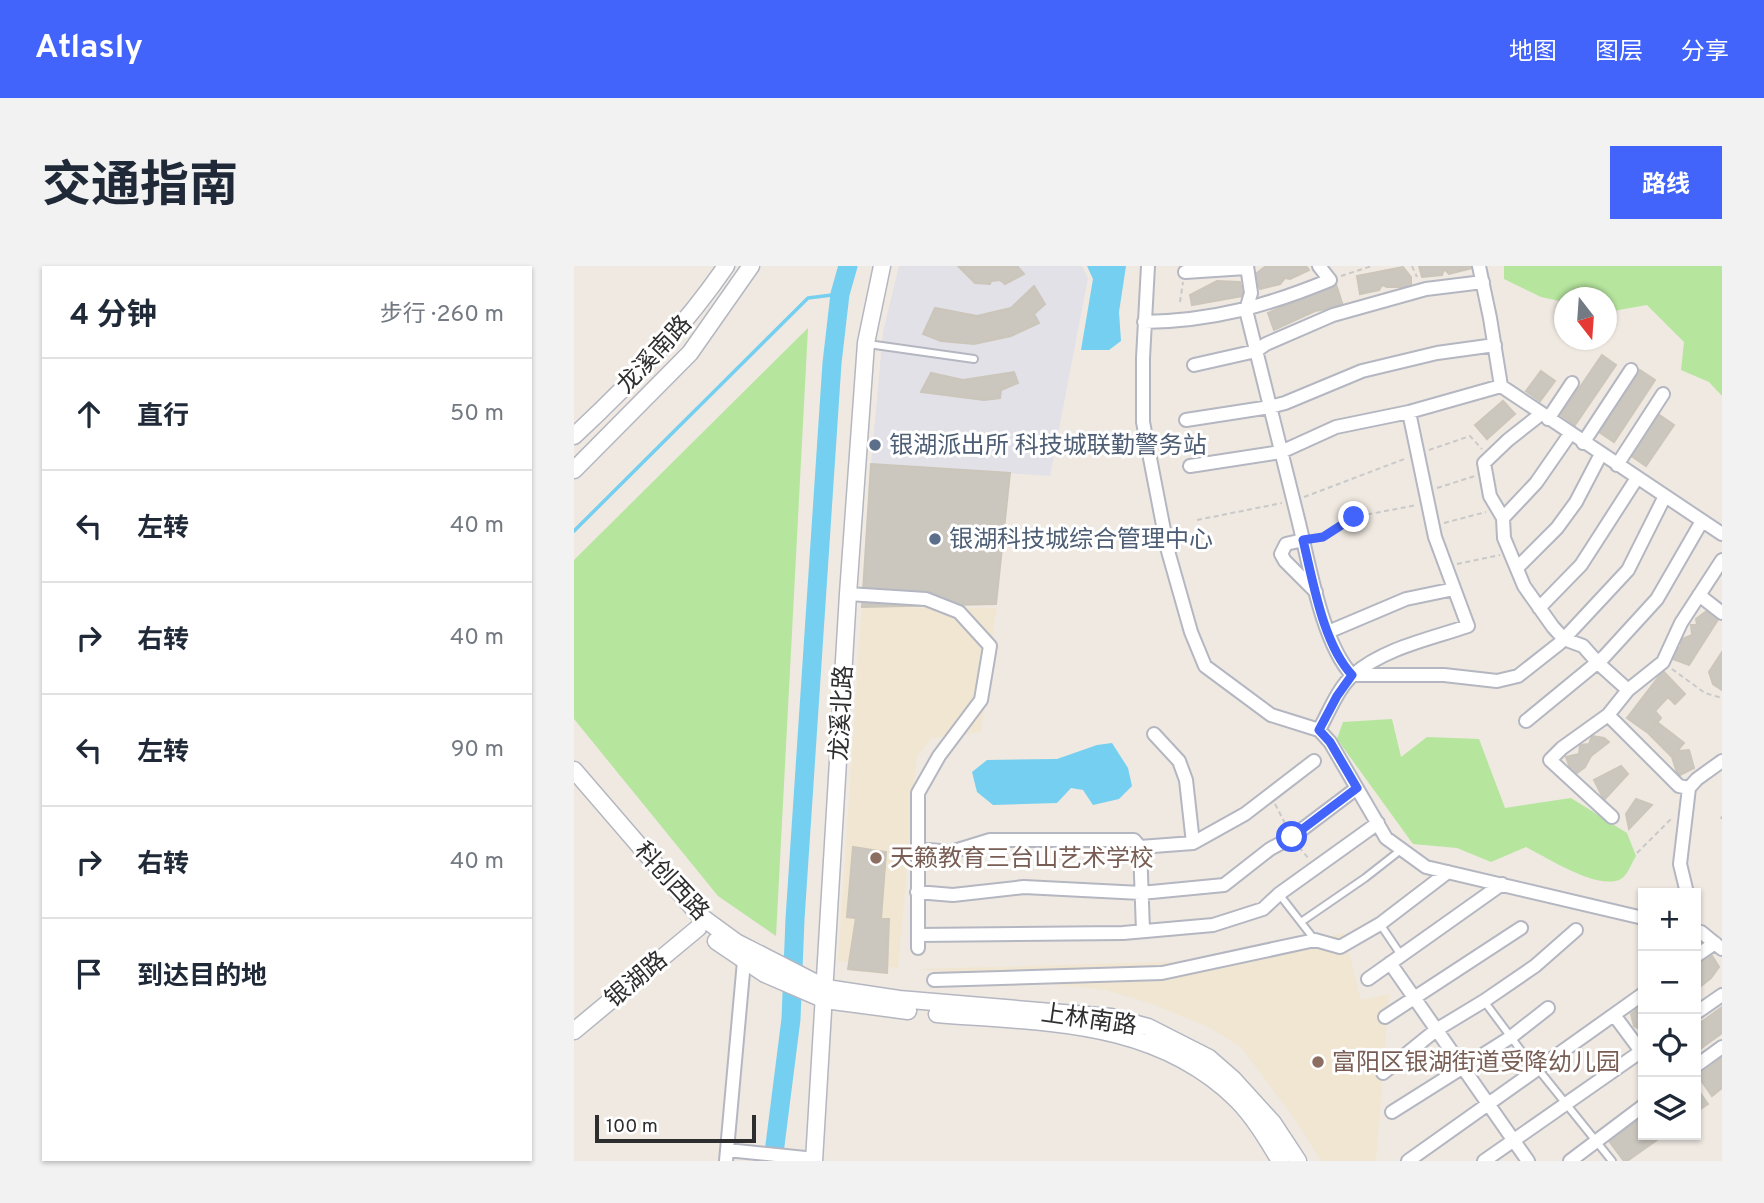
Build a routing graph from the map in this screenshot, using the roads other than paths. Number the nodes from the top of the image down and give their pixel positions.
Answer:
1 (726, 266) edge
2 (751, 266) edge
3 (882, 266) edge
4 (1148, 266) edge
5 (1319, 266) edge
6 (1479, 266) edge
7 (1247, 267) edge
8 (1185, 272) dead end
9 (1483, 282) junction
10 (1246, 310) junction
11 (1144, 321) junction
12 (866, 343) junction
13 (1495, 345) junction
14 (1256, 351) junction
15 (974, 359) dead end
16 (1194, 365) dead end
17 (1632, 370) dead end
18 (1572, 383) dead end
19 (1501, 386) junction
20 (1664, 394) dead end
21 (1270, 407) junction
22 (1409, 412) junction
23 (1545, 416) junction
24 (1186, 420) dead end
25 (1570, 434) junction
26 (574, 436) edge
27 (1583, 443) junction
28 (1281, 452) junction
29 (1601, 454) junction
30 (1617, 465) junction
31 (1189, 466) dead end
32 (574, 470) edge
33 (1637, 478) junction
34 (1665, 496) junction
35 (1500, 513) junction
36 (1702, 521) junction
37 (1722, 534) edge
38 (1303, 540) junction
39 (1722, 560) edge
40 (1518, 567) junction
41 (1454, 589) junction
42 (1317, 593) junction
43 (848, 594) junction
44 (1699, 595) junction
45 (1539, 608) junction
46 (1722, 613) edge
47 (1328, 632) junction
48 (1564, 639) junction
49 (1598, 663) junction
50 (1352, 675) junction
51 (1628, 690) junction
52 (1608, 715) junction
53 (1526, 721) dead end
54 (1319, 730) junction
55 (1154, 734) dead end
56 (1314, 761) dead end
57 (1722, 761) edge
58 (574, 770) edge
59 (574, 783) edge
60 (1357, 788) junction
61 (1689, 788) junction
62 (1612, 817) dead end
63 (1378, 823) junction
64 (1193, 843) junction
65 (1140, 847) junction
66 (917, 849) junction
67 (1402, 849) junction
68 (1448, 872) junction
69 (1502, 884) junction
70 (1686, 888) edge
71 (917, 892) junction
72 (1142, 893) junction
73 (1279, 894) junction
74 (1638, 917) edge
75 (1301, 922) junction
76 (1380, 924) junction
77 (698, 928) junction
78 (1521, 928) dead end
79 (1576, 930) dead end
80 (1143, 931) junction
81 (1701, 933) edge
82 (1315, 940) junction
83 (1718, 946) edge
84 (1701, 954) edge
85 (1401, 955) junction
86 (744, 961) junction
87 (1390, 963) junction
88 (766, 966) junction
89 (1368, 979) dead end
90 (934, 980) dead end
91 (825, 994) junction
92 (1722, 995) edge
93 (1414, 998) junction
94 (1638, 998) edge
95 (1484, 1001) junction
96 (1548, 1008) dead end
97 (1701, 1010) edge
98 (1614, 1015) junction
99 (1385, 1017) dead end
100 (1436, 1030) junction
101 (574, 1031) edge
102 (1511, 1037) junction
103 (1638, 1046) edge
104 (1722, 1047) edge
105 (1638, 1055) edge
106 (1701, 1062) edge
107 (1462, 1066) junction
108 (1538, 1069) junction
109 (1383, 1073) dead end
110 (1489, 1104) junction
111 (1566, 1104) junction
112 (1638, 1110) edge
113 (1392, 1112) dead end
114 (1514, 1140) junction
115 (1596, 1142) junction
116 (729, 1154) edge
117 (809, 1159) edge
118 (1280, 1161) edge
119 (1298, 1161) edge
120 (1408, 1161) edge
121 (1484, 1161) edge
122 (1528, 1161) edge
123 (1570, 1161) edge
124 (1612, 1161) edge

1 - 26 street, 龙溪南路
2 - 32 street
3 - 12 street, 龙溪北路
4 - 11 street
5 - 10 street
6 - 9 street
7 - 8 street
7 - 10 street
9 - 13 street
9 - 14 street
10 - 11 street
10 - 14 street
11 - 54 street
12 - 15 lane
12 - 43 street, 龙溪北路
13 - 19 street
13 - 21 street
14 - 16 street
14 - 21 street
17 - 27 street
18 - 23 street
19 - 22 street
19 - 23 street
20 - 30 street
21 - 24 street
21 - 28 street
22 - 28 street
22 - 41 street
23 - 25 street
23 - 35 street
25 - 27 street
25 - 35 street
27 - 29 street
28 - 31 street
28 - 38 street
29 - 30 street
29 - 40 street
30 - 33 street
33 - 34 street
33 - 45 street
34 - 36 street
34 - 48 street
35 - 40 street
36 - 37 street
36 - 49 street
38 - 42 street
38 - 42 street
39 - 44 street
40 - 45 street
41 - 47 street
41 - 50 street
42 - 47 street
43 - 66 street
43 - 91 street, 龙溪北路
44 - 46 street
44 - 51 street
45 - 48 street
47 - 50 street
48 - 49 street
48 - 50 street
49 - 51 street
49 - 53 street
50 - 54 street
51 - 52 street
52 - 61 street
52 - 62 street
54 - 60 street
55 - 64 street
56 - 64 street
57 - 61 street
58 - 88 street, 科创西路
59 - 77 street, 科创西路
60 - 63 street
60 - 72 street
61 - 70 street
63 - 67 street
63 - 73 street
64 - 65 street
65 - 66 street
65 - 72 street
66 - 71 street
67 - 68 street
67 - 75 lane
68 - 69 street
68 - 76 street
69 - 74 street
69 - 85 street
71 - 72 street
71 - 80 street
72 - 80 street
73 - 75 lane
73 - 80 street
75 - 82 lane
76 - 82 street
76 - 85 lane
77 - 86 street, 科创西路
77 - 101 street, 银湖路
78 - 93 street
79 - 95 street
81 - 83 street
82 - 90 street
83 - 84 street
85 - 87 street
86 - 88 street, 科创西路
86 - 116 street
87 - 89 street
87 - 93 street
88 - 91 street, 科创西路
91 - 117 street, 龙溪北路
91 - 118 street, 上林南路
91 - 119 street, 上林南路
92 - 97 street
93 - 99 street
93 - 100 street
94 - 98 street
95 - 100 street
95 - 102 lane
96 - 102 street
98 - 103 street
98 - 108 street
100 - 107 street
100 - 109 street
102 - 107 street
102 - 108 lane
104 - 106 street
105 - 111 street
107 - 110 street
107 - 113 street
108 - 110 street
108 - 111 lane
110 - 114 street
110 - 120 street
111 - 114 street
111 - 115 lane
112 - 115 street
114 - 121 street
114 - 122 street
115 - 123 street
115 - 124 lane
116 - 117 street

